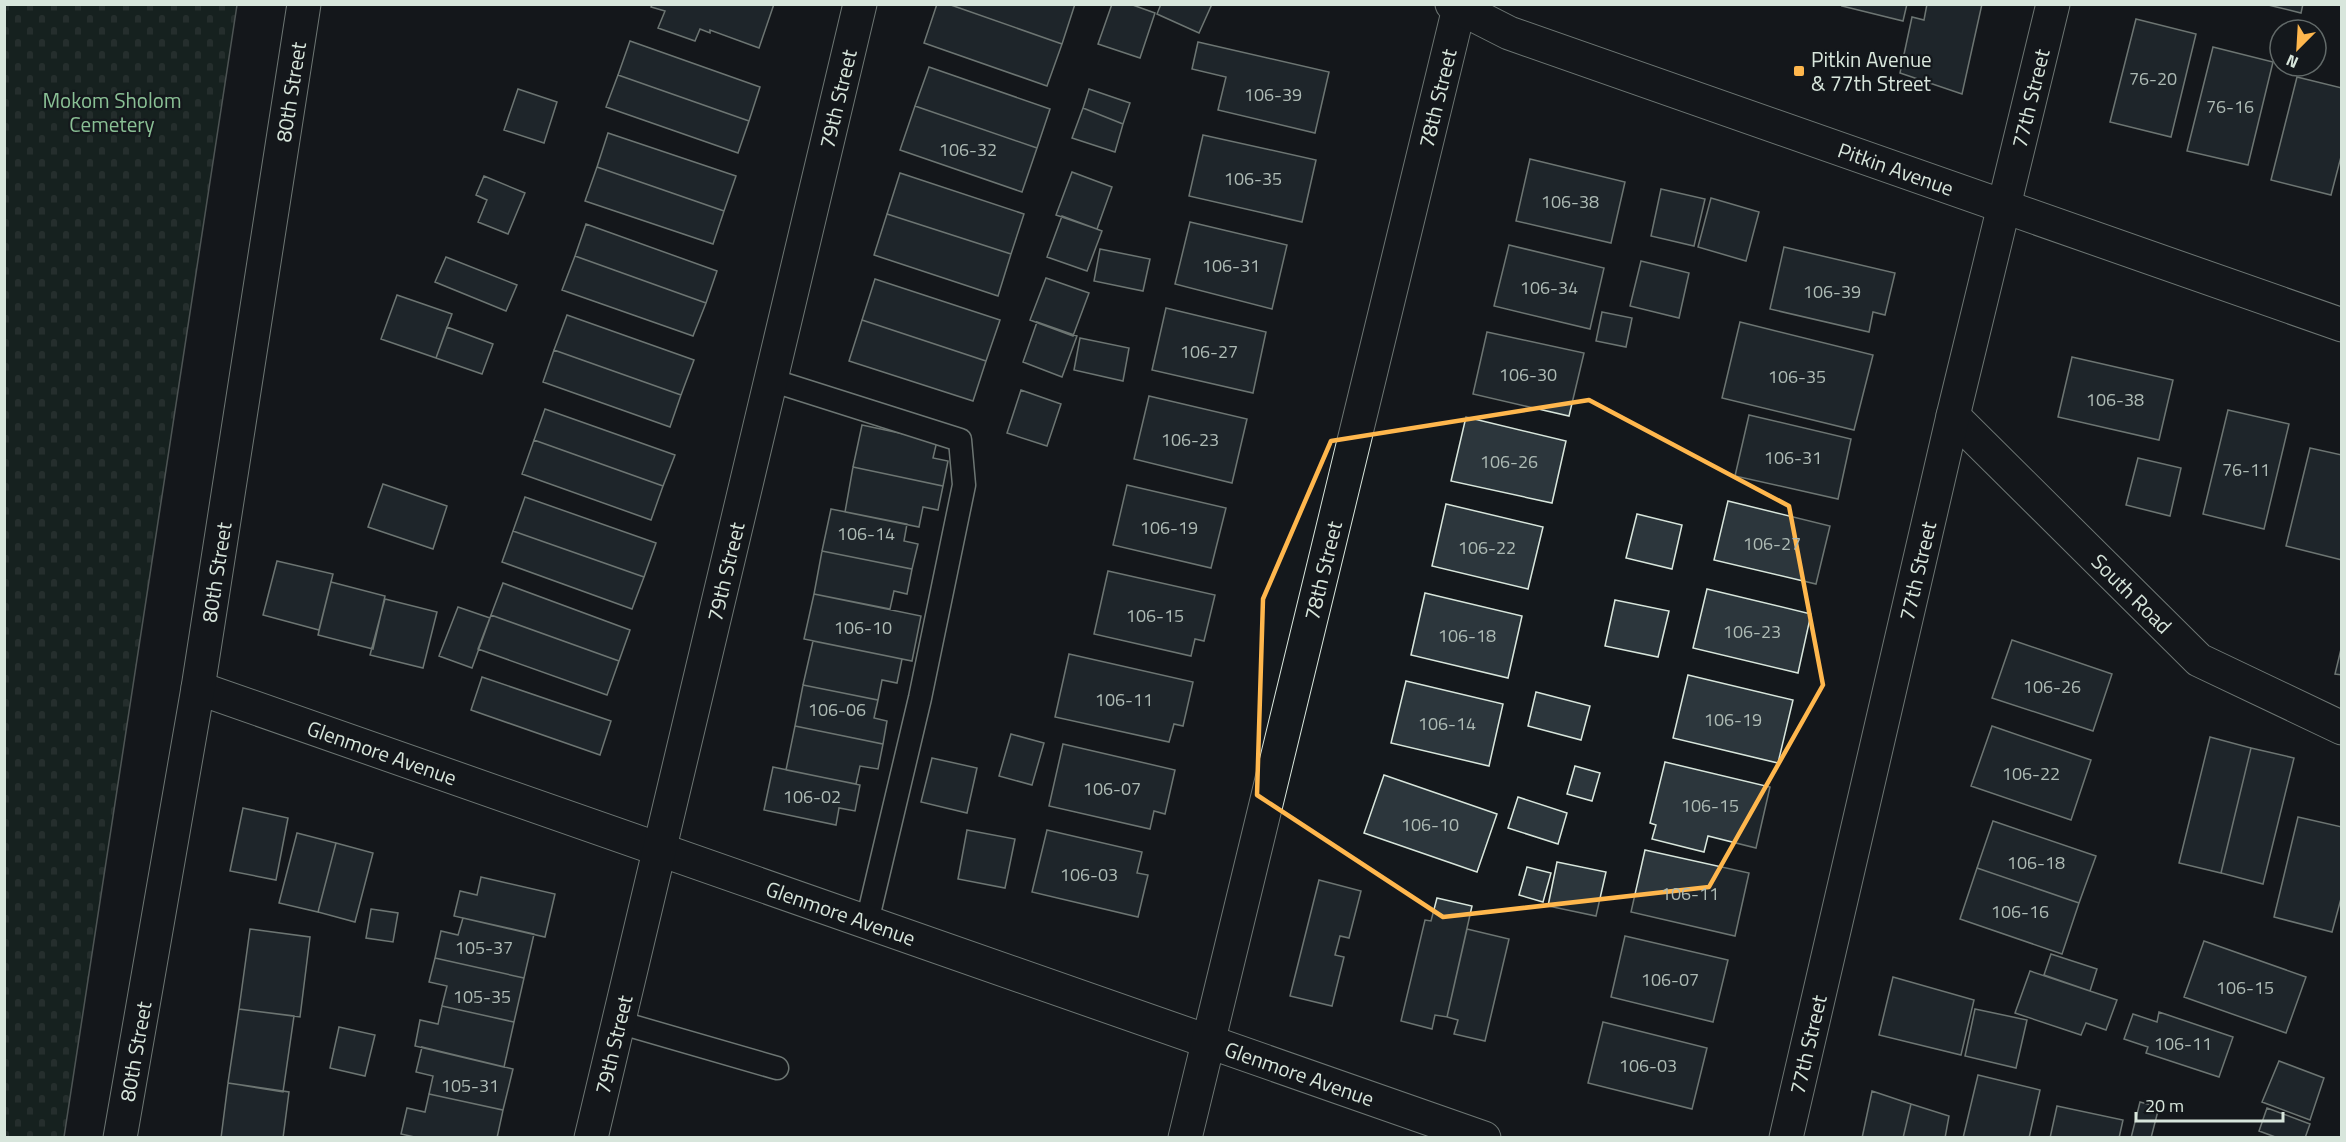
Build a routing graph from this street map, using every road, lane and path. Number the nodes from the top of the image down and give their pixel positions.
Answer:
1 (304, 4) edge
2 (860, 4) edge
3 (2053, 4) edge
4 (1457, 6) edge
5 (2005, 208) junction
6 (2342, 325) edge
7 (771, 380) junction
8 (1953, 416) junction
9 (198, 688) junction
10 (2342, 728) edge
11 (659, 849) junction
12 (867, 922) junction
13 (618, 1022) junction
14 (1208, 1041) junction
15 (777, 1068) dead end
16 (120, 1137) edge
17 (591, 1137) edge
18 (1185, 1137) edge
19 (1484, 1137) edge
20 (1786, 1137) edge

1 - 9 street, 80th Street
2 - 7 street, 79th Street
3 - 5 street, 77th Street
4 - 5 street, Pitkin Avenue
4 - 14 street, 78th Street
5 - 6 street, Pitkin Avenue
5 - 8 street, 77th Street
7 - 11 street, 79th Street
7 - 12 lane
8 - 10 street, South Road
8 - 20 street, 77th Street
9 - 11 street, Glenmore Avenue
9 - 16 street, 80th Street
11 - 12 street, Glenmore Avenue
11 - 13 street, 79th Street
12 - 14 street, Glenmore Avenue
13 - 15 lane
13 - 17 street, 79th Street
14 - 18 street, 78th Street
14 - 19 street, Glenmore Avenue

